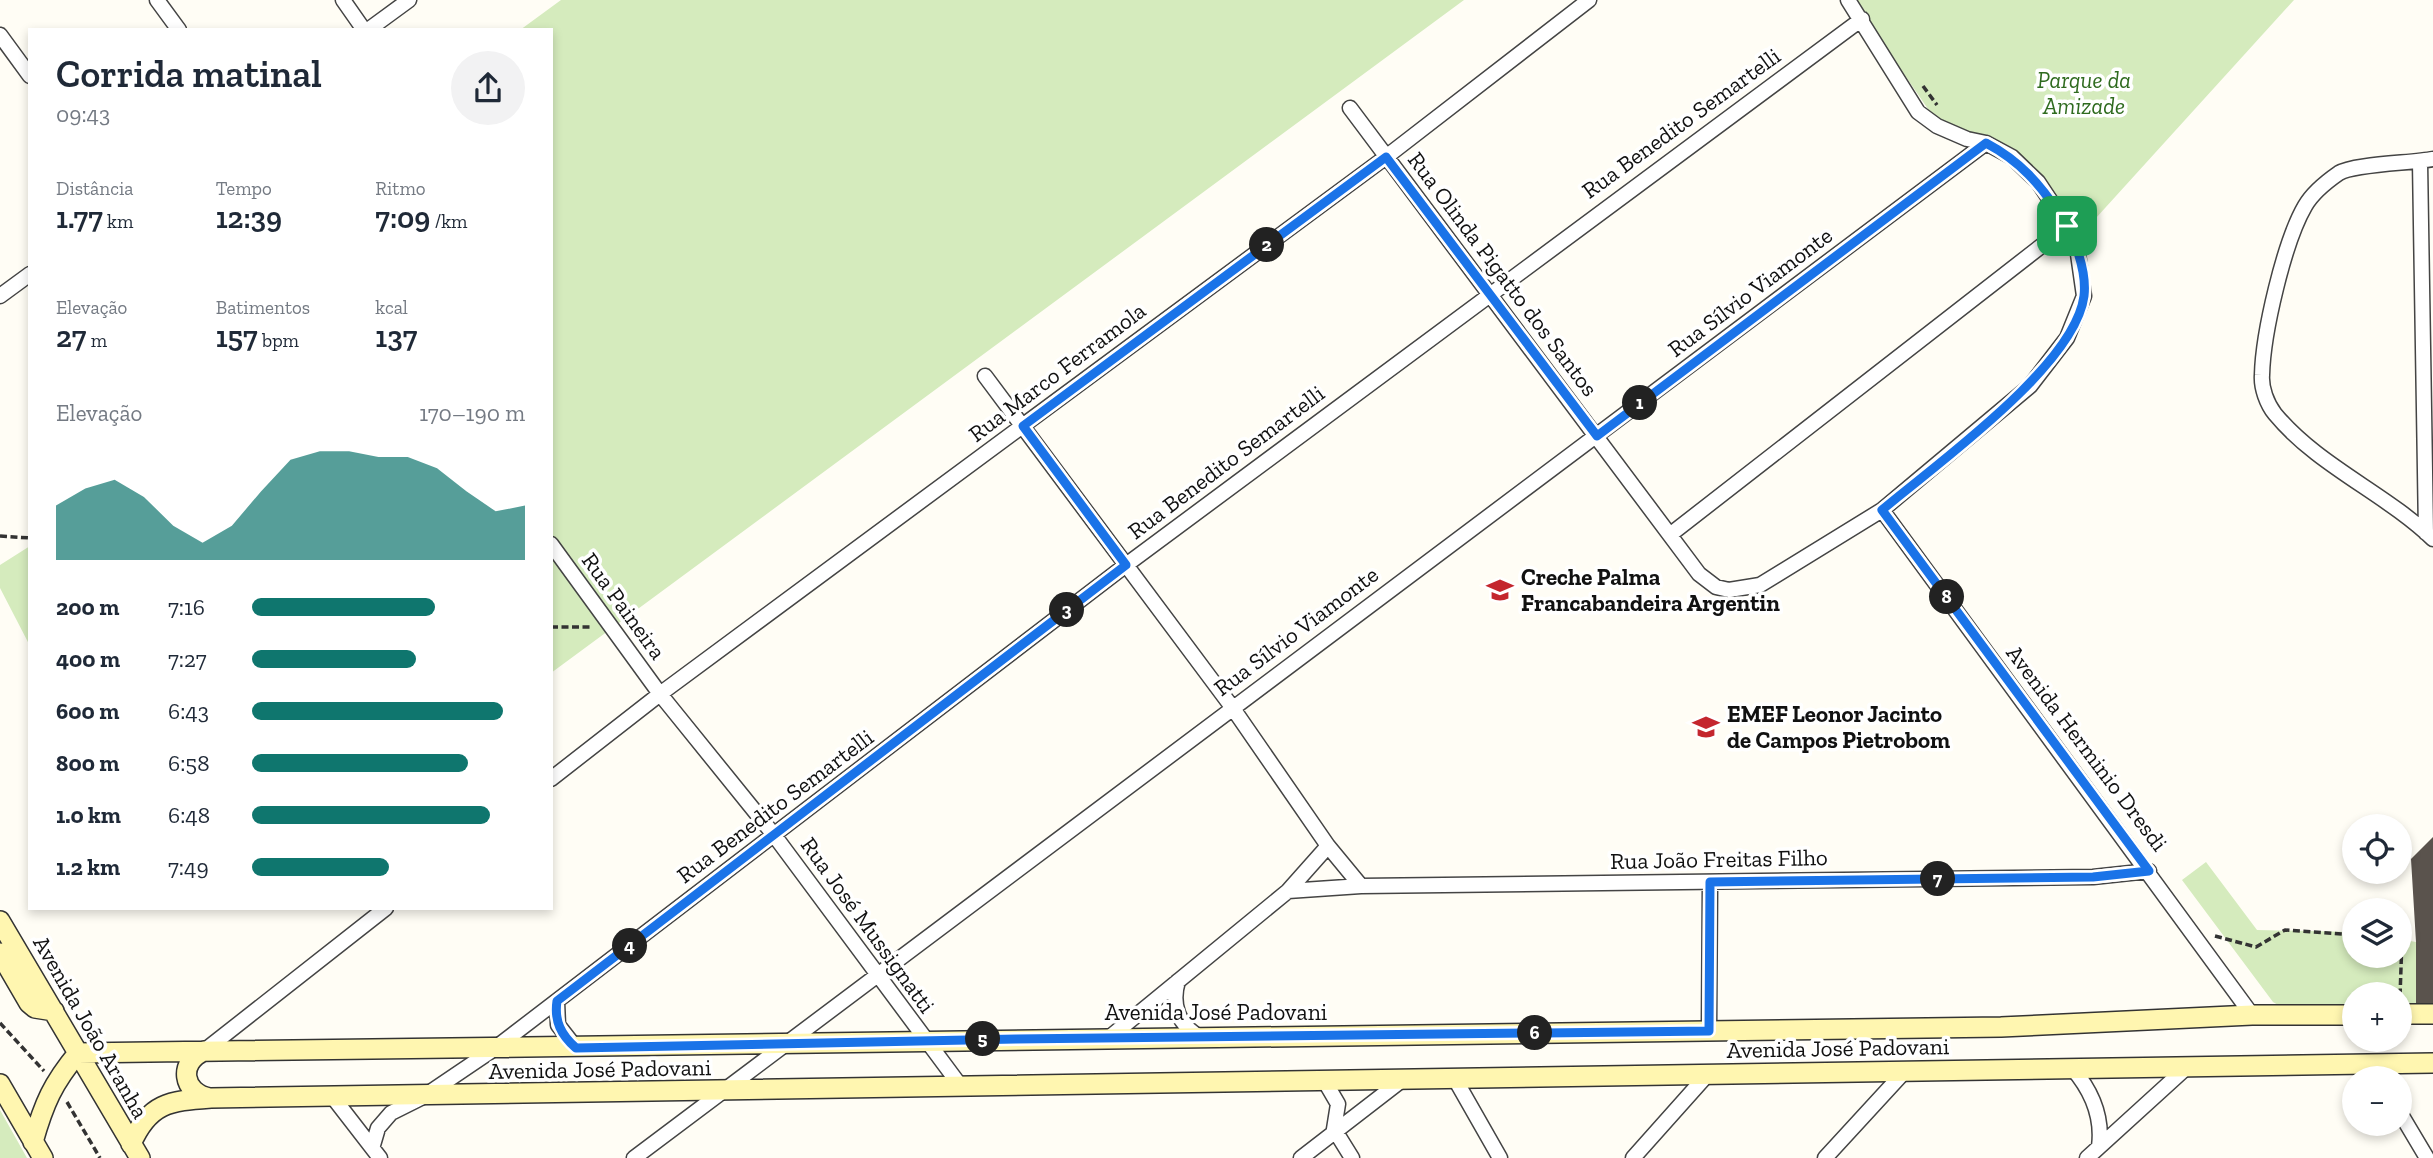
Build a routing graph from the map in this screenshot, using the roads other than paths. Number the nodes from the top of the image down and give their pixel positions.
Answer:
1 (157, 0) edge
2 (343, 0) edge
3 (409, 0) edge
4 (1589, 0) edge
5 (1848, 0) edge
6 (1862, 19) junction
7 (178, 28) edge
8 (364, 28) edge
9 (369, 28) edge
10 (0, 35) edge
11 (28, 73) edge
12 (1350, 108) dead end
13 (1986, 143) junction
14 (1386, 157) junction
15 (2426, 160) edge
16 (2067, 226) junction
17 (28, 275) edge
18 (1, 293) edge
19 (1488, 293) junction
20 (985, 376) dead end
21 (1023, 426) junction
22 (1597, 436) junction
23 (1882, 510) junction
24 (1671, 534) junction
25 (2430, 536) edge
26 (553, 547) edge
27 (1126, 565) junction
28 (660, 694) junction
29 (1232, 707) junction
30 (553, 777) edge
31 (774, 835) junction
32 (1328, 846) junction
33 (2149, 871) junction
34 (1710, 882) junction
35 (1361, 886) junction
36 (1288, 891) junction
37 (384, 910) edge
38 (0, 921) edge
39 (0, 953) edge
40 (879, 974) junction
41 (1178, 981) junction
42 (557, 1001) junction
43 (54, 1012) junction
44 (2412, 1013) edge
45 (2252, 1014) junction
46 (2433, 1014) edge
47 (2342, 1015) edge
48 (1709, 1031) junction
49 (1110, 1037) junction
50 (1200, 1037) junction
51 (923, 1040) junction
52 (788, 1044) junction
53 (576, 1048) junction
54 (494, 1049) junction
55 (204, 1051) junction
56 (78, 1053) junction
57 (2433, 1063) edge
58 (2412, 1066) edge
59 (2188, 1067) junction
60 (2072, 1068) junction
61 (2342, 1070) edge
62 (1905, 1071) junction
63 (1707, 1075) junction
64 (1455, 1079) junction
65 (1324, 1080) junction
66 (1402, 1080) junction
67 (0, 1084) edge
68 (959, 1084) junction
69 (723, 1091) junction
70 (332, 1096) junction
71 (423, 1097) junction
72 (211, 1098) junction
73 (1334, 1129) junction
74 (2412, 1133) edge
75 (2099, 1147) junction
76 (38, 1150) edge
77 (136, 1151) edge
78 (377, 1152) edge
79 (634, 1158) edge
80 (1301, 1158) edge
81 (1352, 1158) edge
82 (1500, 1158) edge
83 (1633, 1158) edge
84 (1825, 1158) edge
85 (2087, 1158) edge
86 (2427, 1158) edge

1 - 7 street
2 - 8 street
3 - 9 street
4 - 14 street, Rua Marco Ferramola
5 - 6 street
6 - 13 street
6 - 19 street, Rua Benedito Semartelli
10 - 11 street
12 - 14 street, Rua Olinda Pigatto dos Santos
13 - 16 street
13 - 22 street, Rua Sílvio Viamonte
14 - 19 street, Rua Olinda Pigatto dos Santos
14 - 21 street, Rua Marco Ferramola
15 - 25 street
15 - 25 street
16 - 23 street, Rua Olinda Pigatto dos Santos
16 - 24 street
17 - 18 street
19 - 22 street, Rua Olinda Pigatto dos Santos
19 - 27 street, Rua Benedito Semartelli
20 - 21 street
21 - 27 street
21 - 28 street, Rua Marco Ferramola
22 - 24 street, Rua Olinda Pigatto dos Santos
22 - 29 street, Rua Sílvio Viamonte
23 - 24 street, Rua Olinda Pigatto dos Santos
23 - 33 street, Avenida Herminio Dresdi
26 - 28 street, Rua Paineira
27 - 29 street
27 - 31 street, Rua Benedito Semartelli
28 - 30 street, Rua Marco Ferramola
28 - 31 street, Rua José Mussignatti
29 - 32 street
29 - 40 street, Rua Sílvio Viamonte
31 - 40 street, Rua José Mussignatti
31 - 42 street, Rua Benedito Semartelli
32 - 35 street
32 - 36 street
33 - 34 street, Rua João Freitas Filho
33 - 45 street, Avenida Herminio Dresdi
34 - 35 street, Rua João Freitas Filho
34 - 48 street
35 - 36 street, Rua João Freitas Filho
36 - 41 street
37 - 55 street
38 - 43 street, Avenida João Aranha
39 - 43 street
40 - 51 street, Rua José Mussignatti
40 - 52 street, Rua Sílvio Viamonte
41 - 49 street
41 - 50 street
42 - 53 street
42 - 54 street, Rua Benedito Semartelli
43 - 56 street, Avenida João Aranha
44 - 46 street
45 - 47 street, Avenida José Padovani
45 - 48 street, Avenida José Padovani
48 - 50 street, Avenida José Padovani
49 - 50 street, Avenida José Padovani
49 - 51 street, Avenida José Padovani
51 - 52 street, Avenida José Padovani
51 - 68 street, Rua José Mussignatti
52 - 53 street, Avenida José Padovani
52 - 69 street, Rua Sílvio Viamonte
53 - 54 street, Avenida José Padovani
54 - 55 street, Avenida José Padovani
54 - 71 street, Rua Benedito Semartelli
55 - 56 street, Avenida José Padovani
55 - 72 street
56 - 76 street
56 - 77 street, Avenida João Aranha
57 - 58 street, Avenida José Padovani
59 - 60 street, Avenida José Padovani
59 - 61 street, Avenida José Padovani
59 - 75 street
60 - 62 street, Avenida José Padovani
60 - 75 street
62 - 63 street, Avenida José Padovani
62 - 84 street
63 - 64 street, Avenida José Padovani
63 - 83 street
64 - 66 street, Avenida José Padovani
64 - 82 street
65 - 66 street, Avenida José Padovani
65 - 68 street, Avenida José Padovani
65 - 73 street
66 - 73 street
67 - 76 street
68 - 69 street, Avenida José Padovani
69 - 71 street, Avenida José Padovani
69 - 79 street, Rua Sílvio Viamonte
70 - 71 street, Avenida José Padovani
70 - 72 street, Avenida José Padovani
70 - 78 street
71 - 78 street, Rua Benedito Semartelli
72 - 77 street, Avenida José Padovani
73 - 80 street
73 - 81 street
74 - 86 street
75 - 85 street

